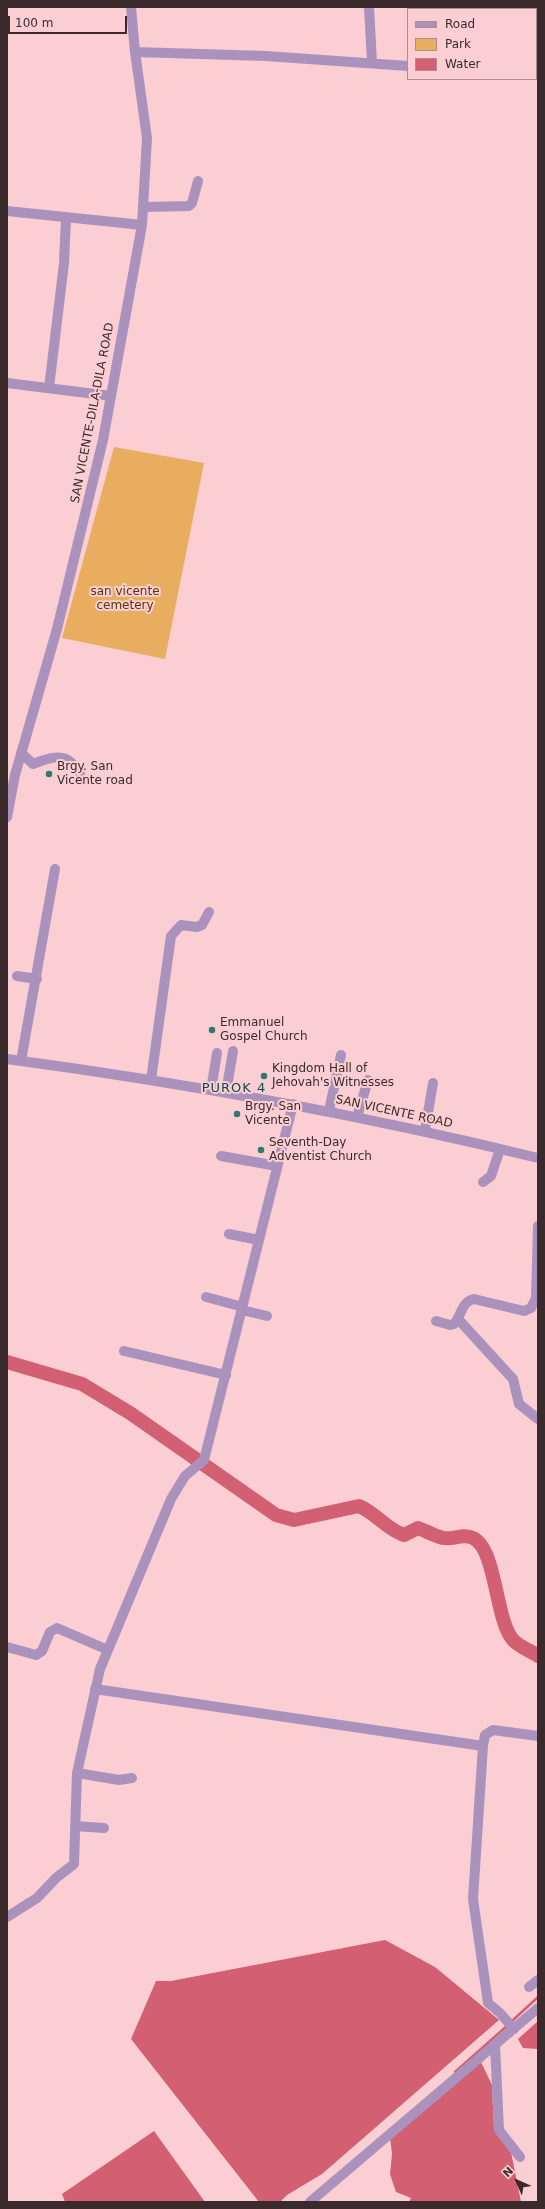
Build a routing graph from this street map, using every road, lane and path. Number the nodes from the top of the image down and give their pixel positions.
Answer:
1 (131, 7) edge
2 (369, 7) edge
3 (135, 52) junction
4 (372, 63) junction
5 (407, 66) edge
6 (198, 181) dead end
7 (145, 207) junction
8 (7, 211) edge
9 (66, 218) junction
10 (142, 225) junction
11 (7, 384) edge
12 (49, 388) junction
13 (111, 396) junction
14 (21, 753) junction
15 (80, 773) dead end
16 (10, 786) edge
17 (7, 817) edge
18 (56, 869) dead end
19 (209, 912) dead end
20 (17, 976) dead end
21 (37, 979) junction
22 (233, 1050) dead end
23 (217, 1053) dead end
24 (341, 1055) dead end
25 (7, 1058) edge
26 (21, 1060) junction
27 (151, 1080) junction
28 (368, 1080) dead end
29 (433, 1083) dead end
30 (211, 1090) junction
31 (226, 1093) junction
32 (293, 1104) junction
33 (329, 1111) junction
34 (357, 1117) junction
35 (425, 1130) junction
36 (500, 1149) junction
37 (221, 1156) dead end
38 (538, 1158) edge
39 (277, 1166) junction
40 (483, 1182) dead end
41 (538, 1232) edge
42 (229, 1234) dead end
43 (259, 1240) junction
44 (206, 1297) dead end
45 (242, 1308) junction
46 (267, 1316) dead end
47 (458, 1319) junction
48 (436, 1321) dead end
49 (124, 1351) dead end
50 (226, 1375) junction
51 (538, 1419) edge
52 (7, 1647) edge
53 (108, 1650) junction
54 (95, 1690) junction
55 (538, 1736) edge
56 (483, 1746) junction
57 (78, 1773) junction
58 (132, 1778) dead end
59 (76, 1826) junction
60 (104, 1828) dead end
61 (7, 1917) edge
62 (538, 1980) edge
63 (529, 1987) dead end
64 (538, 2008) edge
65 (511, 2025) junction
66 (495, 2045) junction
67 (520, 2157) dead end
68 (310, 2202) edge

1 - 3 street, SAN VICENTE-DILA-DILA ROAD
2 - 4 street
3 - 4 street
3 - 7 street, SAN VICENTE-DILA-DILA ROAD
4 - 5 street
6 - 7 street
7 - 10 street, SAN VICENTE-DILA-DILA ROAD
8 - 9 street
9 - 10 street
9 - 12 street
10 - 13 street, SAN VICENTE-DILA-DILA ROAD
11 - 12 street
12 - 13 street
13 - 14 street, SAN VICENTE-DILA-DILA ROAD
14 - 15 street
14 - 16 street, SAN VICENTE-DILA-DILA ROAD
16 - 17 street, SAN VICENTE-DILA-DILA ROAD
18 - 21 street
19 - 27 street
20 - 21 street
21 - 26 street
22 - 31 street
23 - 30 street
24 - 33 street
25 - 26 street, SAN VICENTE ROAD
26 - 27 street, SAN VICENTE ROAD
27 - 30 street, SAN VICENTE ROAD
28 - 34 street
29 - 35 street
30 - 31 street, SAN VICENTE ROAD
31 - 32 street, SAN VICENTE ROAD
32 - 33 street, SAN VICENTE ROAD
32 - 39 street
33 - 34 street, SAN VICENTE ROAD
34 - 35 street, SAN VICENTE ROAD
35 - 36 street, SAN VICENTE ROAD
36 - 38 street, SAN VICENTE ROAD
36 - 40 street
37 - 39 street
39 - 43 street
41 - 47 street
42 - 43 street
43 - 45 street
44 - 45 street
45 - 46 street
45 - 50 street
47 - 48 street
47 - 51 street
49 - 50 street
50 - 53 street
52 - 53 street
53 - 54 street
54 - 56 street
54 - 57 street
55 - 56 street
56 - 65 street
57 - 58 street
57 - 59 street
59 - 60 street
59 - 61 street
62 - 63 street
64 - 65 street
65 - 66 street
66 - 67 street
66 - 68 street

